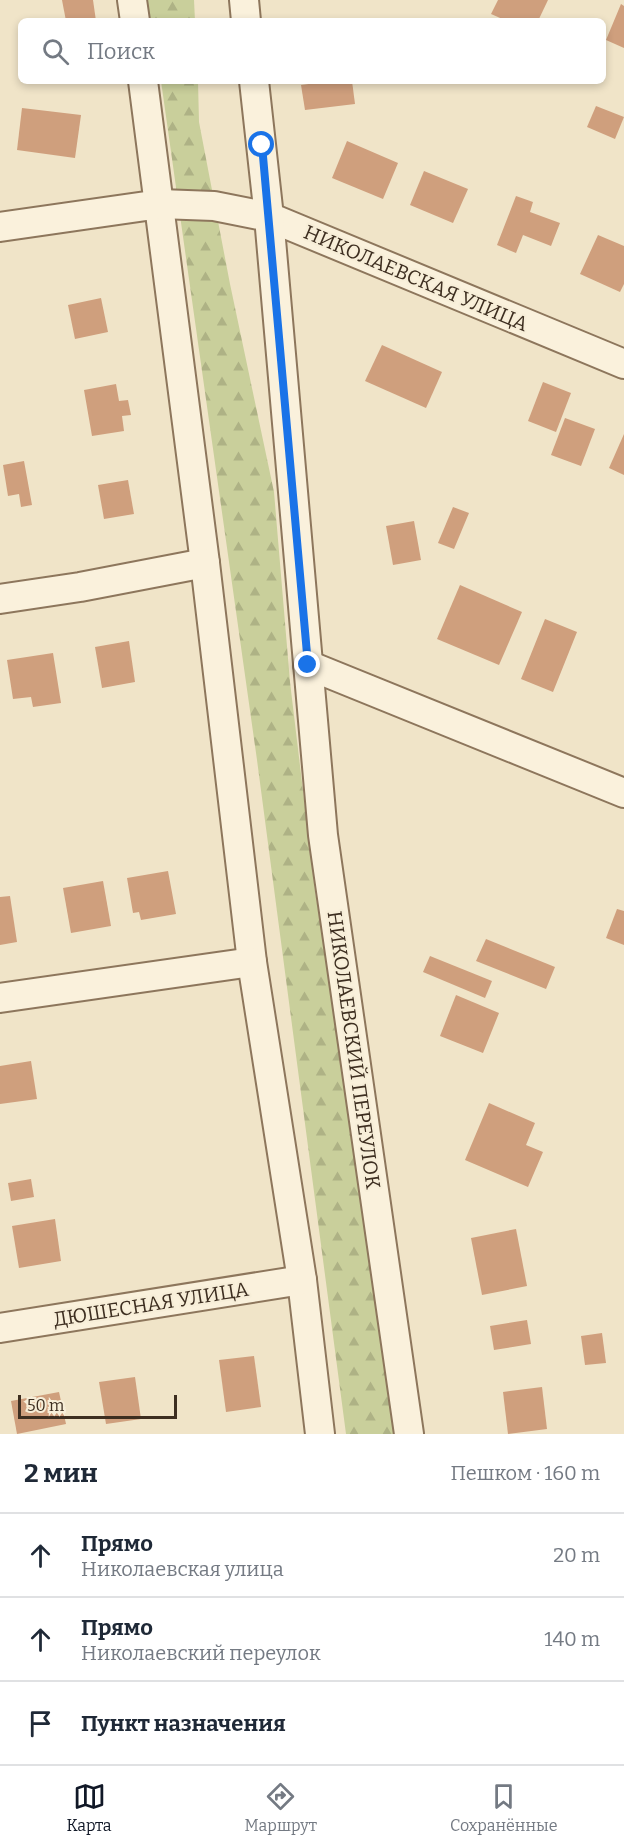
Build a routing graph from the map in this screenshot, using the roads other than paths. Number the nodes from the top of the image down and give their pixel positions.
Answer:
1 (132, 0) edge
2 (244, 0) edge
3 (135, 18) edge
4 (246, 18) edge
5 (143, 84) edge
6 (254, 84) edge
7 (160, 204) junction
8 (269, 217) junction
9 (0, 227) edge
10 (624, 364) edge
11 (205, 563) junction
12 (0, 599) edge
13 (308, 665) junction
14 (624, 793) edge
15 (252, 962) junction
16 (0, 998) edge
17 (302, 1280) junction
18 (0, 1328) edge
19 (320, 1434) edge
20 (409, 1434) edge

1 - 3 street
2 - 4 street
5 - 7 street
6 - 8 street
7 - 8 street, НИКОЛАЕВСКАЯ УЛИЦА
7 - 9 street, НИКОЛАЕВСКАЯ УЛИЦА
7 - 11 street
8 - 10 street, НИКОЛАЕВСКАЯ УЛИЦА
8 - 13 street, НИКОЛАЕВСКИЙ ПЕРЕУЛОК
11 - 12 street
11 - 15 street
13 - 14 street
13 - 20 street, НИКОЛАЕВСКИЙ ПЕРЕУЛОК
15 - 16 street
15 - 17 street
17 - 18 street, ДЮШЕСНАЯ УЛИЦА
17 - 19 street

